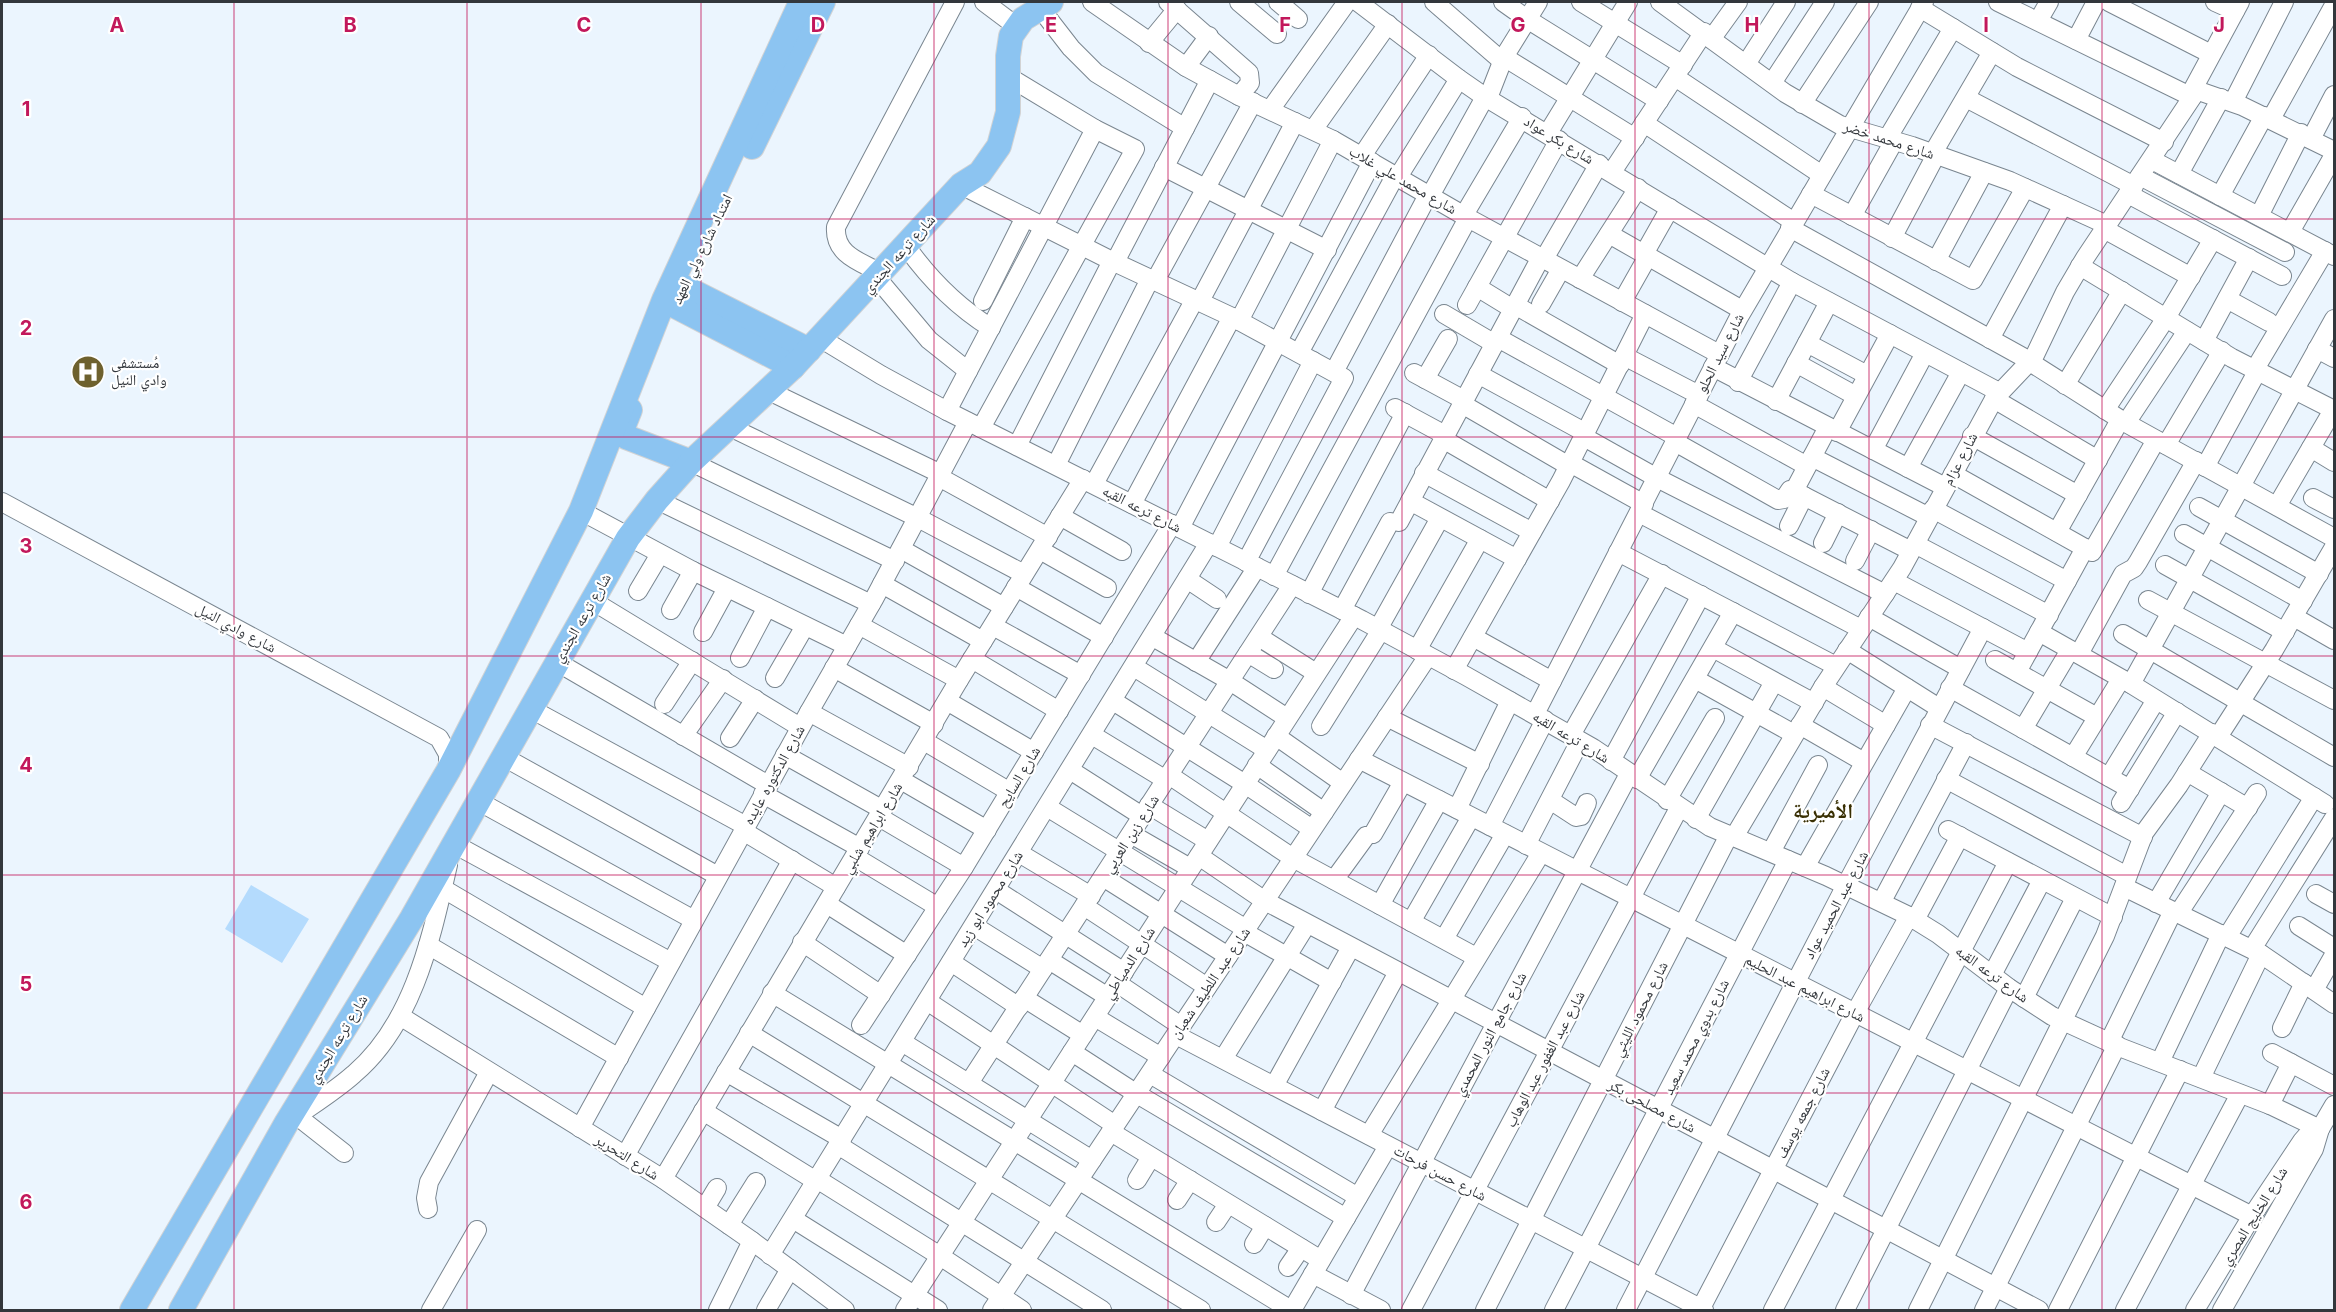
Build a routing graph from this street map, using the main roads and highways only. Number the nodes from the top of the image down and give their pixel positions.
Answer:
1 (801, 2) edge
2 (823, 2) edge
3 (1046, 5) edge
4 (674, 298) junction
5 (807, 351) junction
6 (617, 432) junction
7 (692, 462) junction
8 (224, 1153) junction
9 (259, 1173) junction
10 (132, 1311) edge
11 (181, 1311) edge

1 - 4 main road, امتداد شارع ولي العهد
2 - 4 main road, امتداد شارع ولي العهد
3 - 5 main road, شارع ترعه الجندي
4 - 5 main road, شارع ترعه القبه
4 - 6 main road
5 - 7 main road, شارع ترعه الجندي
6 - 7 main road
6 - 8 main road
7 - 9 main road, شارع ترعه الجندي
8 - 9 main road
8 - 10 main road
9 - 11 main road, شارع ترعه الجندي

